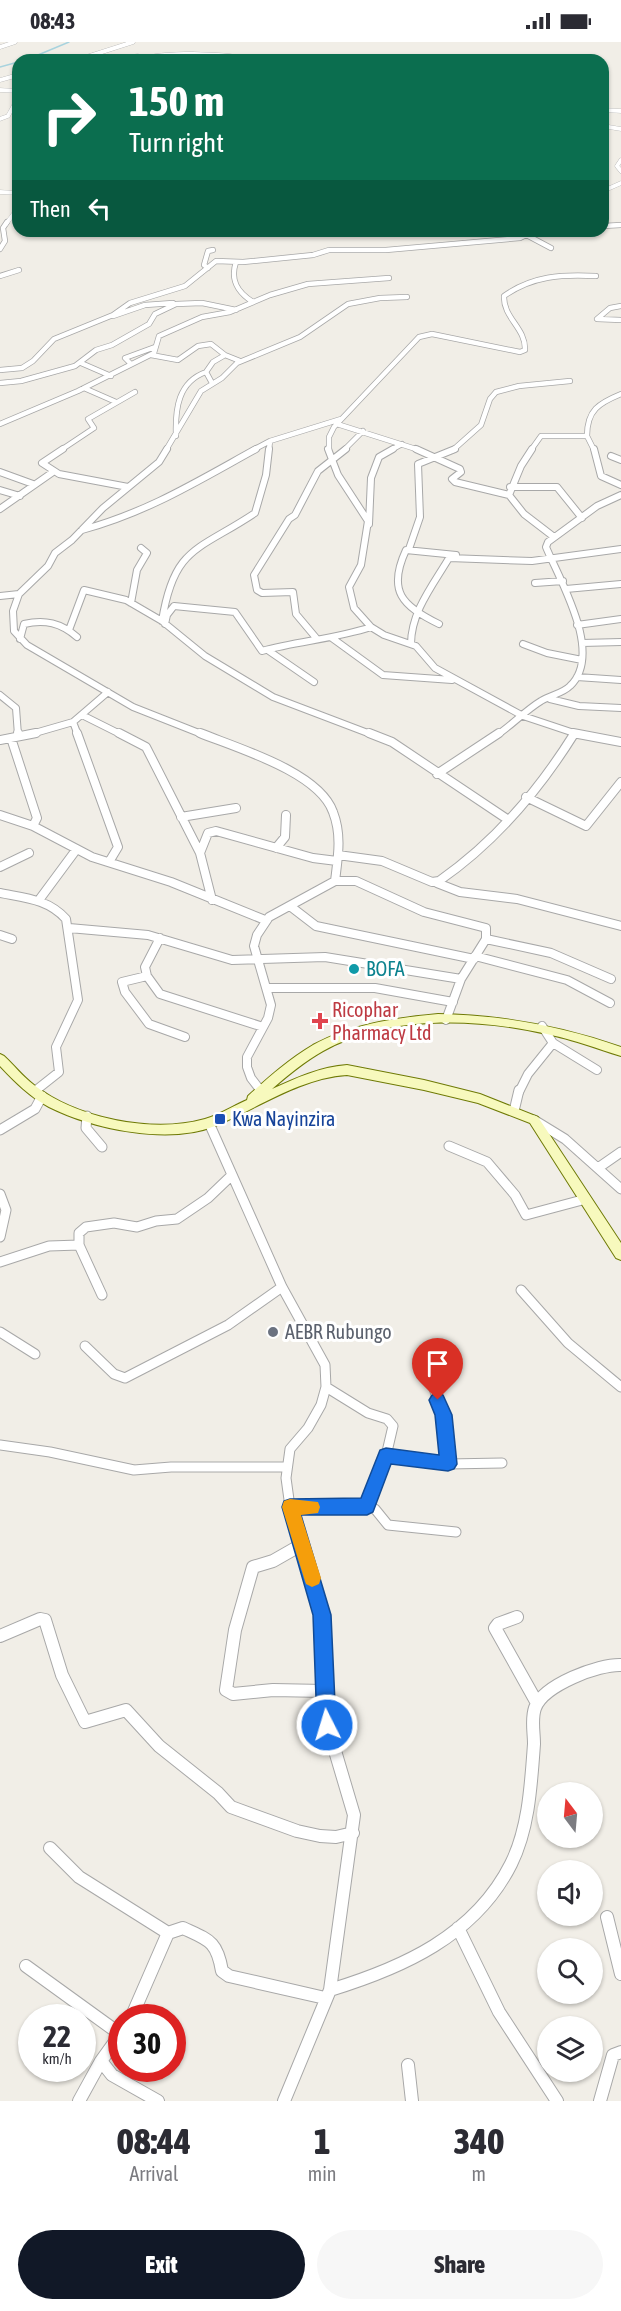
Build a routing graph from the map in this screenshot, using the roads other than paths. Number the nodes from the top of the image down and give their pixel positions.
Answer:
1 (15, 42) edge
2 (134, 42) edge
3 (1, 46) edge
4 (97, 54) edge
5 (154, 54) edge
6 (221, 54) edge
7 (12, 109) edge
8 (0, 119) edge
9 (621, 160) edge
10 (621, 171) edge
11 (12, 214) edge
12 (1, 215) edge
13 (9, 217) junction
14 (511, 237) edge
15 (532, 237) edge
16 (551, 248) dead end
17 (0, 249) edge
18 (213, 249) dead end
19 (236, 262) junction
20 (208, 268) junction
21 (19, 270) dead end
22 (0, 276) edge
23 (596, 276) dead end
24 (389, 278) dead end
25 (147, 297) junction
26 (408, 297) dead end
27 (194, 301) junction
28 (253, 302) junction
29 (147, 305) junction
30 (621, 306) edge
31 (236, 310) junction
32 (107, 318) junction
33 (621, 320) edge
34 (155, 347) junction
35 (151, 355) junction
36 (225, 355) junction
37 (240, 361) junction
38 (81, 363) junction
39 (131, 364) junction
40 (0, 370) edge
41 (206, 372) junction
42 (111, 376) junction
43 (570, 381) dead end
44 (0, 383) edge
45 (212, 383) junction
46 (84, 388) junction
47 (135, 392) dead end
48 (621, 394) edge
49 (116, 402) junction
50 (343, 419) junction
51 (0, 424) edge
52 (337, 424) junction
53 (363, 430) junction
54 (176, 436) junction
55 (587, 436) junction
56 (270, 441) junction
57 (402, 444) junction
58 (611, 456) dead end
59 (436, 458) junction
60 (621, 460) edge
61 (332, 461) junction
62 (0, 472) edge
63 (53, 472) junction
64 (33, 484) junction
65 (621, 485) edge
66 (128, 487) junction
67 (510, 487) junction
68 (0, 490) edge
69 (509, 495) junction
70 (621, 495) edge
71 (20, 496) junction
72 (0, 509) edge
73 (582, 518) junction
74 (369, 525) junction
75 (81, 530) junction
76 (555, 537) junction
77 (141, 548) dead end
78 (409, 549) junction
79 (621, 549) edge
80 (460, 556) junction
81 (553, 558) junction
82 (563, 581) junction
83 (535, 583) dead end
84 (621, 585) edge
85 (566, 589) junction
86 (19, 594) junction
87 (0, 596) edge
88 (131, 603) junction
89 (416, 614) junction
90 (621, 619) edge
91 (163, 623) junction
92 (439, 624) dead end
93 (577, 624) junction
94 (371, 627) junction
95 (69, 630) junction
96 (76, 637) dead end
97 (332, 638) junction
98 (20, 639) junction
99 (317, 639) junction
100 (621, 642) edge
101 (582, 643) junction
102 (411, 644) junction
103 (523, 644) dead end
104 (269, 651) junction
105 (582, 660) junction
106 (577, 677) junction
107 (455, 680) junction
108 (621, 680) edge
109 (314, 682) dead end
110 (108, 692) junction
111 (0, 695) edge
112 (546, 698) junction
113 (621, 708) edge
114 (82, 715) junction
115 (523, 716) junction
116 (73, 722) junction
117 (573, 734) junction
118 (14, 737) junction
119 (0, 740) edge
120 (621, 742) edge
121 (437, 774) junction
122 (620, 786) edge
123 (526, 797) junction
124 (236, 808) dead end
125 (0, 815) edge
126 (286, 815) dead end
127 (181, 818) junction
128 (507, 819) junction
129 (33, 826) junction
130 (276, 848) junction
131 (76, 850) junction
132 (29, 853) dead end
133 (200, 853) junction
134 (337, 858) junction
135 (109, 862) junction
136 (0, 867) edge
137 (336, 881) junction
138 (437, 883) junction
139 (0, 893) edge
140 (39, 900) junction
141 (212, 900) junction
142 (290, 906) junction
143 (265, 920) junction
144 (621, 926) edge
145 (69, 928) junction
146 (0, 935) edge
147 (160, 938) junction
148 (12, 939) dead end
149 (486, 939) junction
150 (474, 957) junction
151 (254, 961) junction
152 (147, 976) junction
153 (461, 979) junction
154 (611, 979) dead end
155 (268, 988) junction
156 (453, 1002) junction
157 (610, 1003) dead end
158 (446, 1020) junction
159 (542, 1026) junction
160 (263, 1027) junction
161 (185, 1037) dead end
162 (553, 1043) junction
163 (621, 1052) edge
164 (0, 1059) edge
165 (597, 1070) dead end
166 (261, 1091) junction
167 (38, 1094) junction
168 (514, 1111) junction
169 (231, 1113) junction
170 (87, 1116) junction
171 (534, 1119) junction
172 (209, 1123) junction
173 (0, 1131) edge
174 (449, 1146) dead end
175 (102, 1147) dead end
176 (621, 1152) edge
177 (598, 1168) junction
178 (232, 1175) junction
179 (621, 1189) edge
180 (0, 1194) edge
181 (586, 1199) junction
182 (0, 1237) edge
183 (79, 1245) junction
184 (621, 1254) edge
185 (0, 1262) edge
186 (282, 1287) junction
187 (521, 1290) dead end
188 (102, 1295) dead end
189 (0, 1332) edge
190 (85, 1346) dead end
191 (35, 1354) dead end
192 (429, 1374) dead end
193 (326, 1387) junction
194 (621, 1387) edge
195 (0, 1445) edge
196 (386, 1456) junction
197 (502, 1463) dead end
198 (448, 1464) junction
199 (285, 1467) junction
200 (290, 1507) junction
201 (367, 1507) junction
202 (456, 1532) dead end
203 (301, 1545) junction
204 (517, 1617) dead end
205 (0, 1636) edge
206 (621, 1665) edge
207 (324, 1691) junction
208 (537, 1703) junction
209 (353, 1833) junction
210 (50, 1848) dead end
211 (607, 1917) dead end
212 (458, 1928) junction
213 (168, 1933) junction
214 (26, 1966) dead end
215 (621, 1974) edge
216 (328, 1994) junction
217 (137, 2004) edge
218 (108, 2024) edge
219 (108, 2051) edge
220 (621, 2052) edge
221 (101, 2061) junction
222 (408, 2065) dead end
223 (79, 2101) edge
224 (158, 2101) edge
225 (284, 2101) edge
226 (411, 2101) edge
227 (557, 2101) edge
228 (600, 2101) edge

1 - 3 street
2 - 4 street
5 - 6 street
7 - 8 street
9 - 10 street
11 - 13 street
12 - 13 street
13 - 17 street
14 - 19 street
15 - 16 street
18 - 20 street
19 - 20 street
19 - 28 street
20 - 25 street
21 - 22 street
23 - 50 street
24 - 28 street
25 - 29 street
25 - 32 street
26 - 37 street
27 - 29 street
27 - 31 street
27 - 38 street
28 - 31 street
29 - 32 street
30 - 33 street
31 - 34 street
32 - 40 street
34 - 35 street
34 - 39 street
35 - 36 street
35 - 39 street
36 - 37 street
36 - 41 street
37 - 45 street
38 - 42 street
38 - 44 street
39 - 42 street
41 - 45 street
41 - 54 street
42 - 46 street
43 - 59 street
45 - 54 street
46 - 49 street
46 - 51 street
47 - 49 street
48 - 55 street
49 - 63 street
50 - 52 street
50 - 56 street
52 - 53 street
52 - 61 street
53 - 57 street
53 - 61 street
54 - 66 street
55 - 65 street
55 - 67 street
56 - 75 street
56 - 91 street
57 - 59 street
57 - 74 street
58 - 60 street
59 - 69 street
59 - 78 street
61 - 74 street
61 - 99 street
62 - 64 street
63 - 64 street
63 - 66 street
64 - 71 street
66 - 75 street
67 - 69 street
67 - 73 street
68 - 71 street
69 - 76 street
70 - 73 street
71 - 72 street
73 - 76 street
74 - 94 street
75 - 86 street
76 - 81 street
77 - 88 street
78 - 80 street
78 - 89 street
79 - 81 street
80 - 81 street
80 - 89 street
81 - 82 street
82 - 83 street
82 - 85 street
84 - 85 street
85 - 93 street
86 - 87 street
86 - 98 street
88 - 91 street
88 - 95 street
89 - 92 street
89 - 102 street
90 - 93 street
91 - 104 street
91 - 121 street
93 - 101 street
94 - 97 street
94 - 102 street
95 - 96 street
95 - 98 street
97 - 99 street
97 - 107 street
98 - 110 street
99 - 104 street
100 - 101 street
101 - 105 street
102 - 107 street
103 - 105 street
104 - 109 street
105 - 106 street
106 - 108 street
106 - 112 street
107 - 115 street
110 - 114 street
110 - 134 street
111 - 118 street
112 - 113 street
112 - 115 street
114 - 116 street
114 - 127 street
115 - 117 street
115 - 121 street
116 - 118 street
116 - 135 street
117 - 120 street
117 - 123 street
118 - 119 street
118 - 129 street
121 - 128 street
122 - 123 street
123 - 128 street
124 - 127 street
125 - 129 street
126 - 130 street
127 - 133 street
128 - 138 street
129 - 131 street
130 - 133 street
130 - 134 street
131 - 135 street
131 - 140 street
132 - 136 street
133 - 141 street
134 - 137 street
134 - 138 street
135 - 141 street
137 - 142 street
137 - 149 street
138 - 144 street
139 - 140 street
140 - 145 street
141 - 143 street
142 - 143 street
142 - 150 street
143 - 151 street
145 - 147 street
145 - 167 street
146 - 148 street
147 - 151 street
147 - 152 street
149 - 150 street
149 - 154 street
150 - 153 street
150 - 157 street
151 - 153 street
151 - 155 street
152 - 160 street
152 - 161 street
153 - 156 street
155 - 156 street
155 - 160 street
156 - 158 street
158 - 159 main road
158 - 166 main road
159 - 162 street
159 - 163 main road
160 - 166 street
162 - 165 street
162 - 168 street
164 - 167 main road
166 - 169 main road
167 - 170 main road
167 - 173 street
168 - 169 main road
168 - 171 main road
169 - 172 main road
170 - 172 main road
170 - 175 street
171 - 177 street
171 - 181 main road
172 - 178 street
174 - 181 street
176 - 177 street
177 - 179 street
178 - 183 street
178 - 186 street
180 - 182 street
181 - 184 main road
183 - 185 street
183 - 188 street
186 - 190 street
186 - 193 street
187 - 194 street
189 - 191 street
192 - 198 street
193 - 196 street
193 - 199 street
195 - 199 street
196 - 198 street
196 - 201 street
197 - 198 street
199 - 200 street
200 - 201 street
200 - 203 street
201 - 202 street
203 - 207 street
203 - 207 street
204 - 208 street
205 - 209 street
206 - 208 street
207 - 209 street
208 - 212 street
209 - 216 street
210 - 213 street
211 - 215 street
212 - 216 street
212 - 227 street
213 - 216 street
213 - 217 street
214 - 218 street
216 - 225 street
219 - 221 street
220 - 228 street
221 - 223 street
221 - 224 street
222 - 226 street

